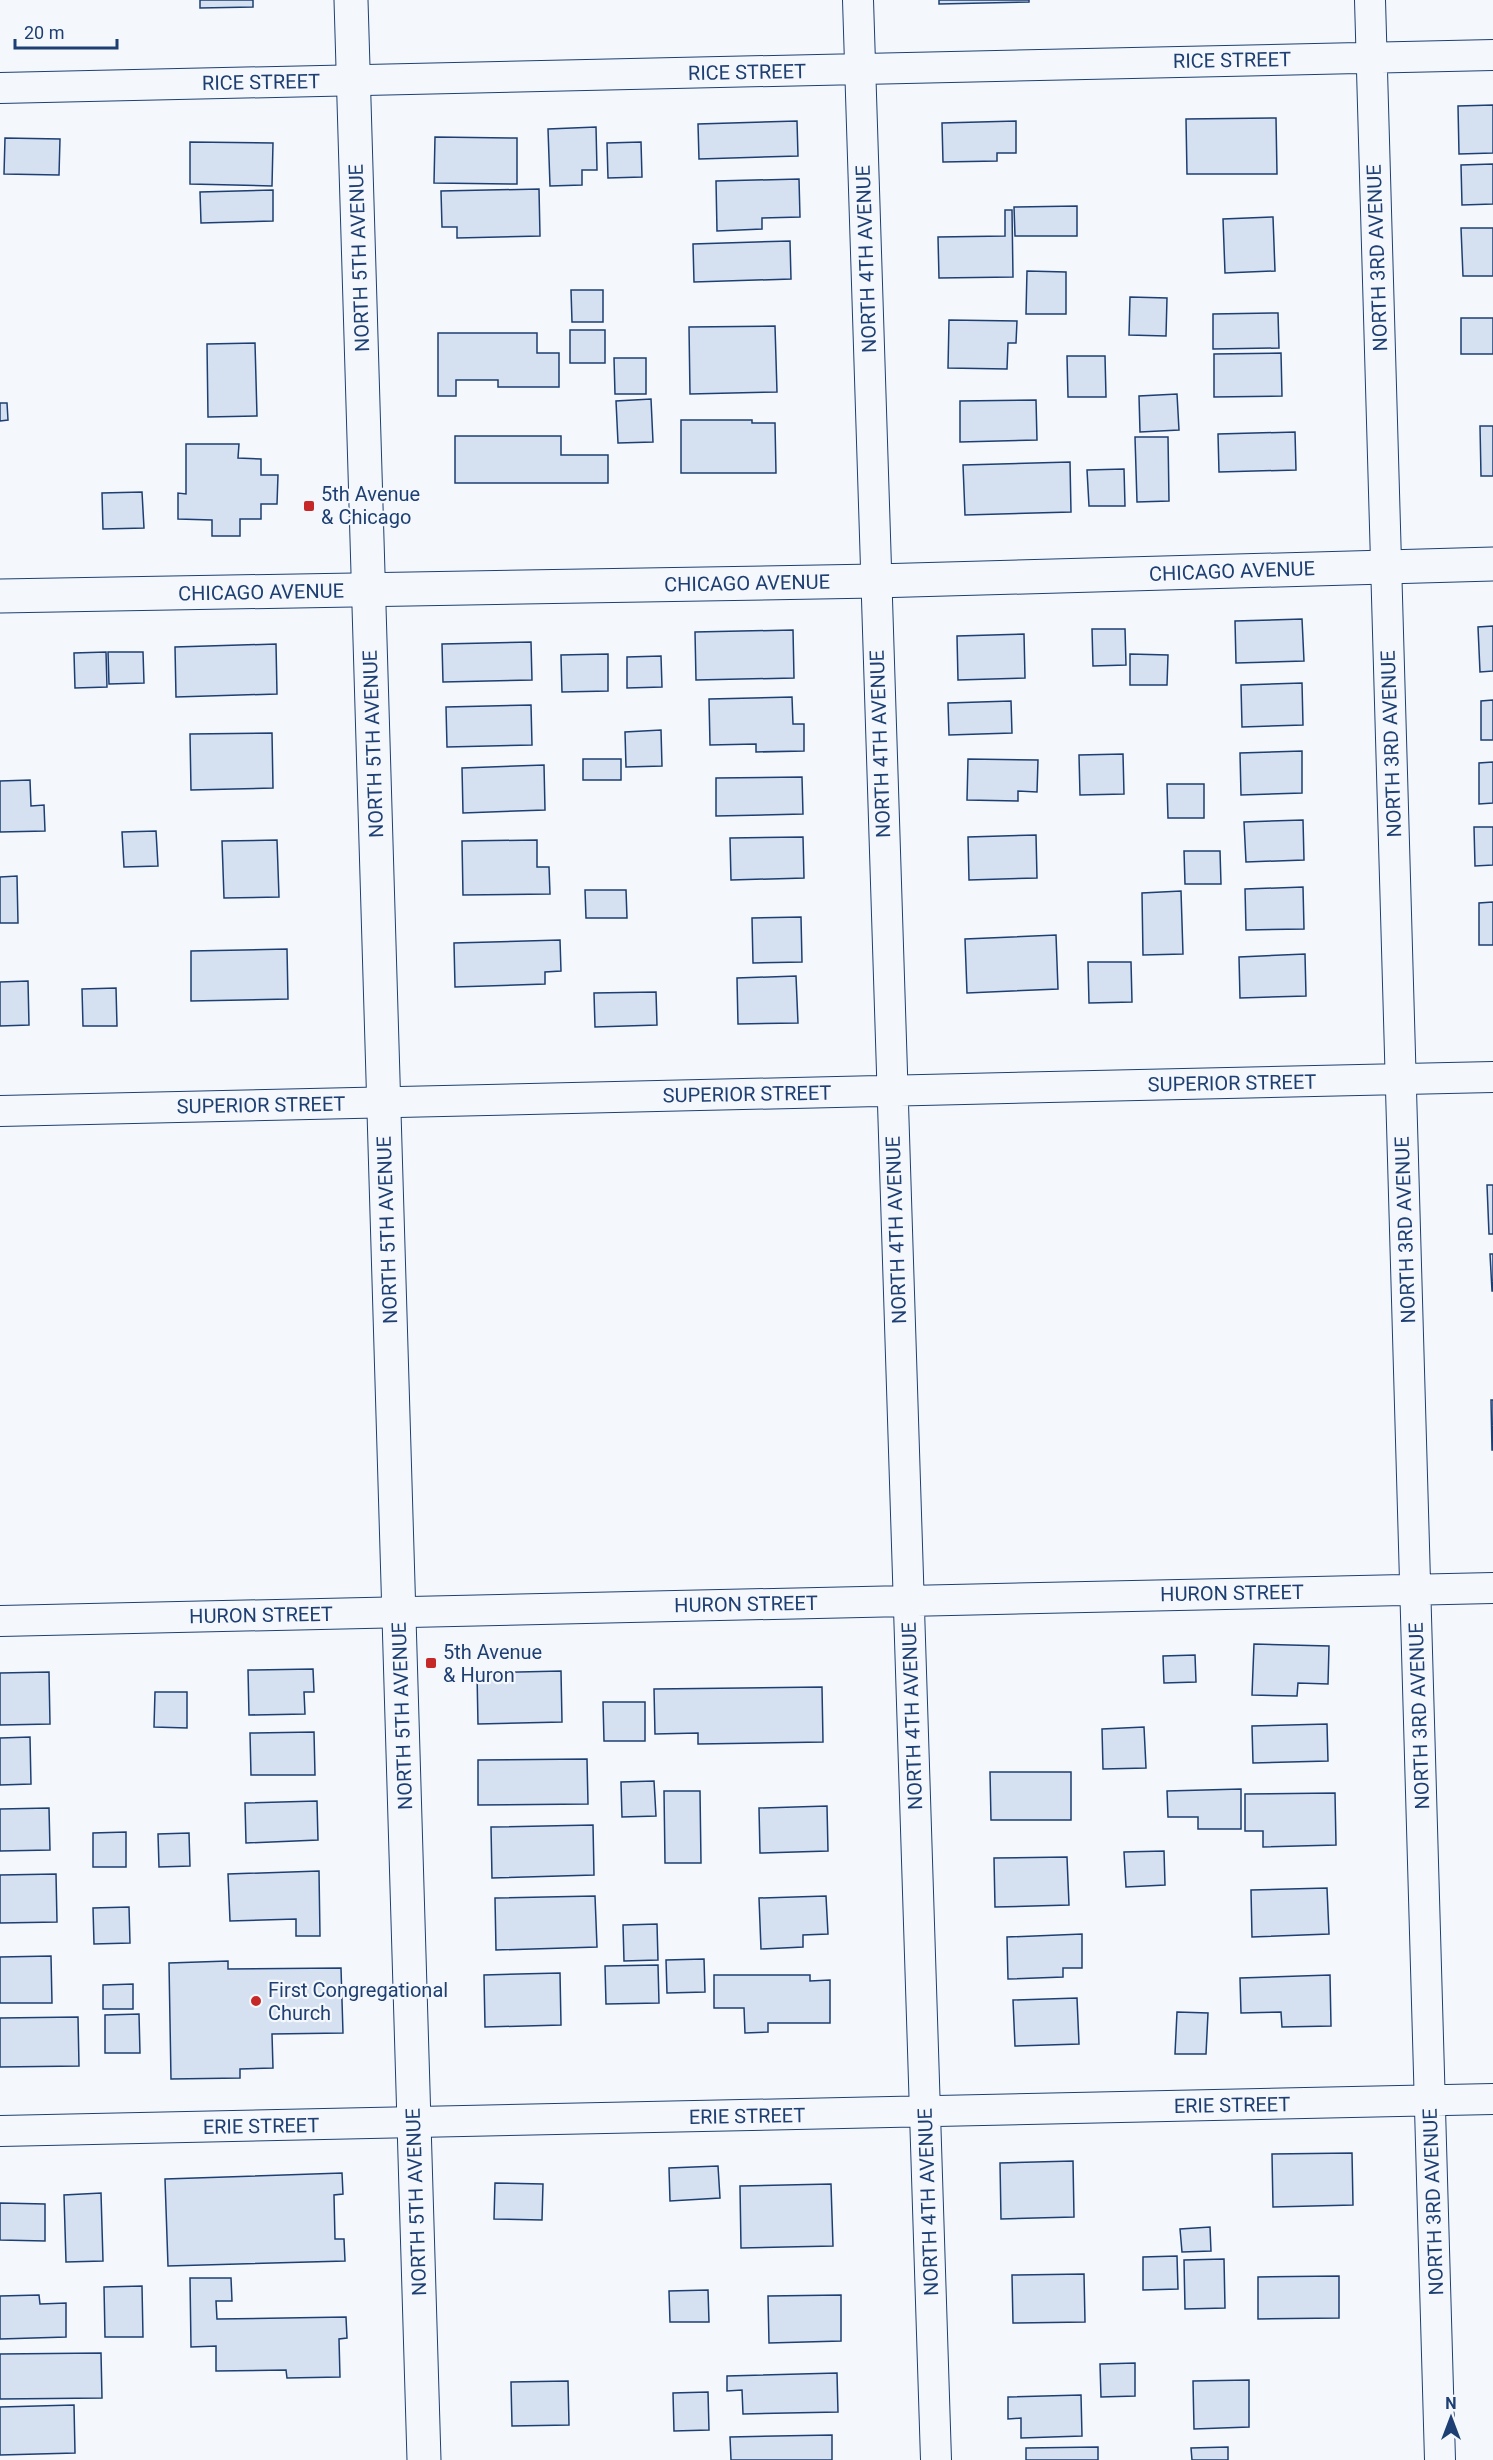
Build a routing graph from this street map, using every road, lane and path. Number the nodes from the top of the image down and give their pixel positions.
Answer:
1 (351, 0) edge
2 (858, 0) edge
3 (1370, 0) edge
4 (1493, 55) edge
5 (1371, 57) junction
6 (860, 69) junction
7 (353, 80) junction
8 (0, 88) edge
9 (1493, 564) edge
10 (1386, 566) junction
11 (875, 581) junction
12 (368, 590) junction
13 (0, 596) edge
14 (1493, 1077) edge
15 (1400, 1079) junction
16 (891, 1091) junction
17 (383, 1102) junction
18 (0, 1111) edge
19 (1493, 1588) edge
20 (1415, 1589) junction
21 (908, 1601) junction
22 (399, 1612) junction
23 (0, 1621) edge
24 (1493, 2099) edge
25 (1430, 2100) junction
26 (925, 2112) junction
27 (414, 2123) junction
28 (0, 2131) edge
29 (424, 2460) edge
30 (936, 2460) edge
31 (1440, 2460) edge

1 - 7 street, NORTH 5TH AVENUE
2 - 6 street, NORTH 4TH AVENUE
3 - 5 street, NORTH 3RD AVENUE
4 - 5 street, RICE STREET
5 - 6 street, RICE STREET
5 - 10 street, NORTH 3RD AVENUE
6 - 7 street, RICE STREET
6 - 11 street, NORTH 4TH AVENUE
7 - 8 street, RICE STREET
7 - 12 street, NORTH 5TH AVENUE
9 - 10 street, CHICAGO AVENUE
10 - 11 street, CHICAGO AVENUE
10 - 15 street, NORTH 3RD AVENUE
11 - 12 street, CHICAGO AVENUE
11 - 16 street, NORTH 4TH AVENUE
12 - 13 street, CHICAGO AVENUE
12 - 17 street, NORTH 5TH AVENUE
14 - 15 street, SUPERIOR STREET
15 - 16 street, SUPERIOR STREET
15 - 20 street, NORTH 3RD AVENUE
16 - 17 street, SUPERIOR STREET
16 - 21 street, NORTH 4TH AVENUE
17 - 18 street, SUPERIOR STREET
17 - 22 street, NORTH 5TH AVENUE
19 - 20 street, HURON STREET
20 - 21 street, HURON STREET
20 - 25 street, NORTH 3RD AVENUE
21 - 22 street, HURON STREET
21 - 26 street, NORTH 4TH AVENUE
22 - 23 street, HURON STREET
22 - 27 street, NORTH 5TH AVENUE
24 - 25 street, ERIE STREET
25 - 26 street, ERIE STREET
25 - 31 street, NORTH 3RD AVENUE
26 - 27 street, ERIE STREET
26 - 30 street, NORTH 4TH AVENUE
27 - 28 street, ERIE STREET
27 - 29 street, NORTH 5TH AVENUE

